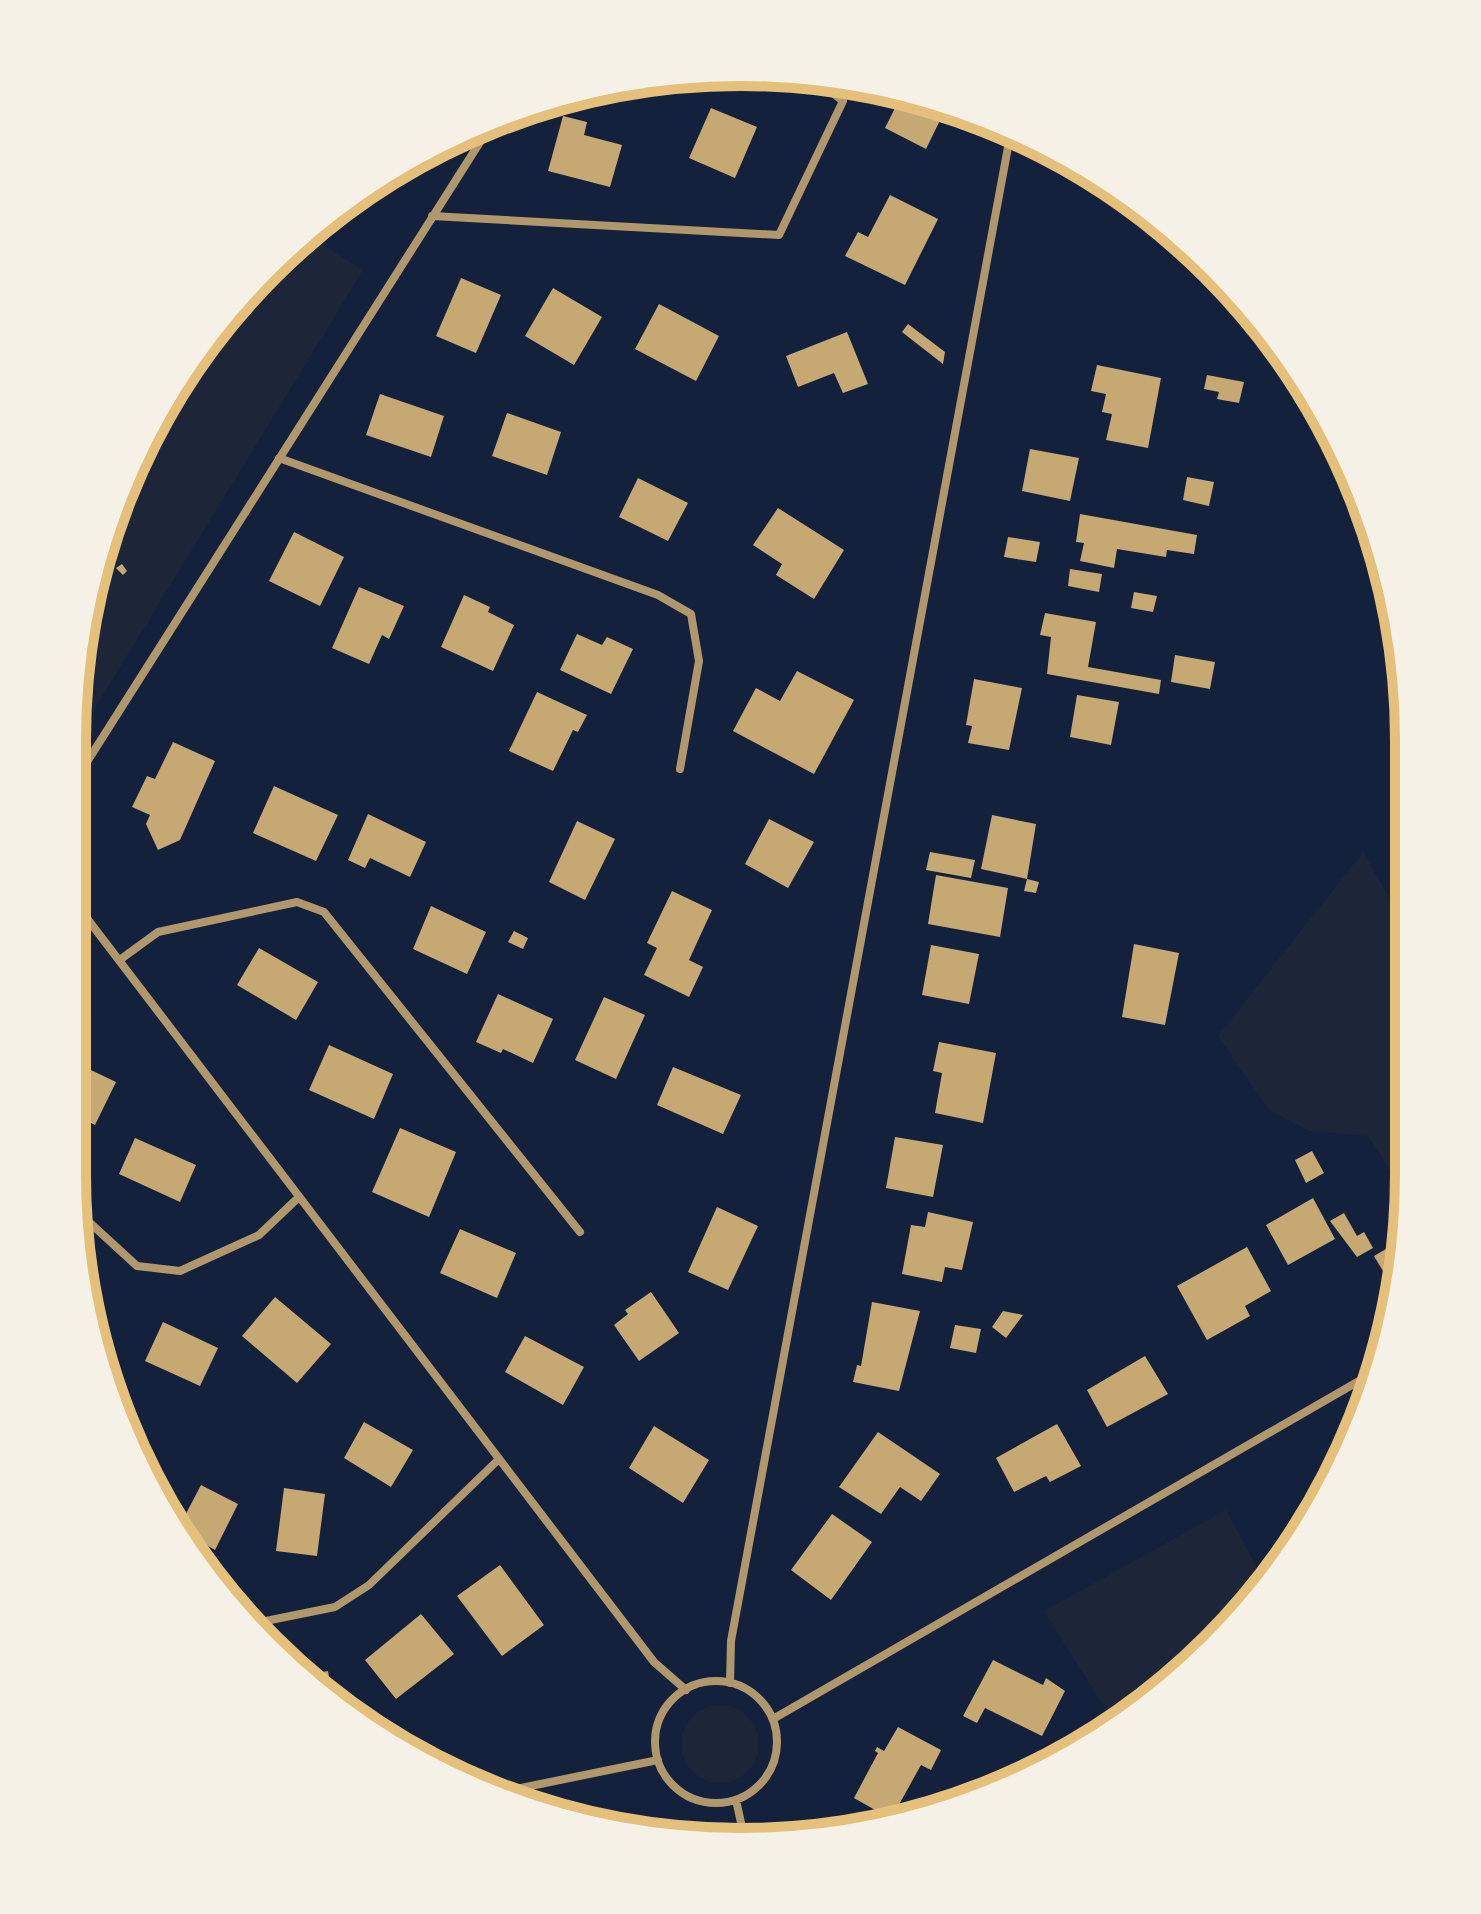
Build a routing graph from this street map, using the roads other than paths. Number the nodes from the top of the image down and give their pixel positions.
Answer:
1 (833, 93) edge
2 (481, 140) edge
3 (1009, 144) edge
4 (432, 216) junction
5 (279, 458) junction
6 (86, 763) edge
7 (680, 769) dead end
8 (86, 916) edge
9 (121, 959) junction
10 (299, 1197) junction
11 (88, 1221) edge
12 (580, 1232) dead end
13 (1361, 1380) edge
14 (499, 1459) junction
15 (264, 1621) edge
16 (730, 1683) junction
17 (686, 1690) junction
18 (773, 1719) junction
19 (658, 1760) junction
20 (518, 1789) edge
21 (736, 1800) junction
22 (742, 1828) edge

1 - 4 street
2 - 4 street
3 - 16 street
4 - 5 street
5 - 6 street
5 - 7 street
8 - 9 street
9 - 10 street
9 - 12 street
10 - 11 street
10 - 14 street
13 - 18 street
14 - 15 street
14 - 17 street
16 - 17 street
16 - 18 street
17 - 19 street
18 - 21 street
19 - 20 street
19 - 21 street
21 - 22 street

